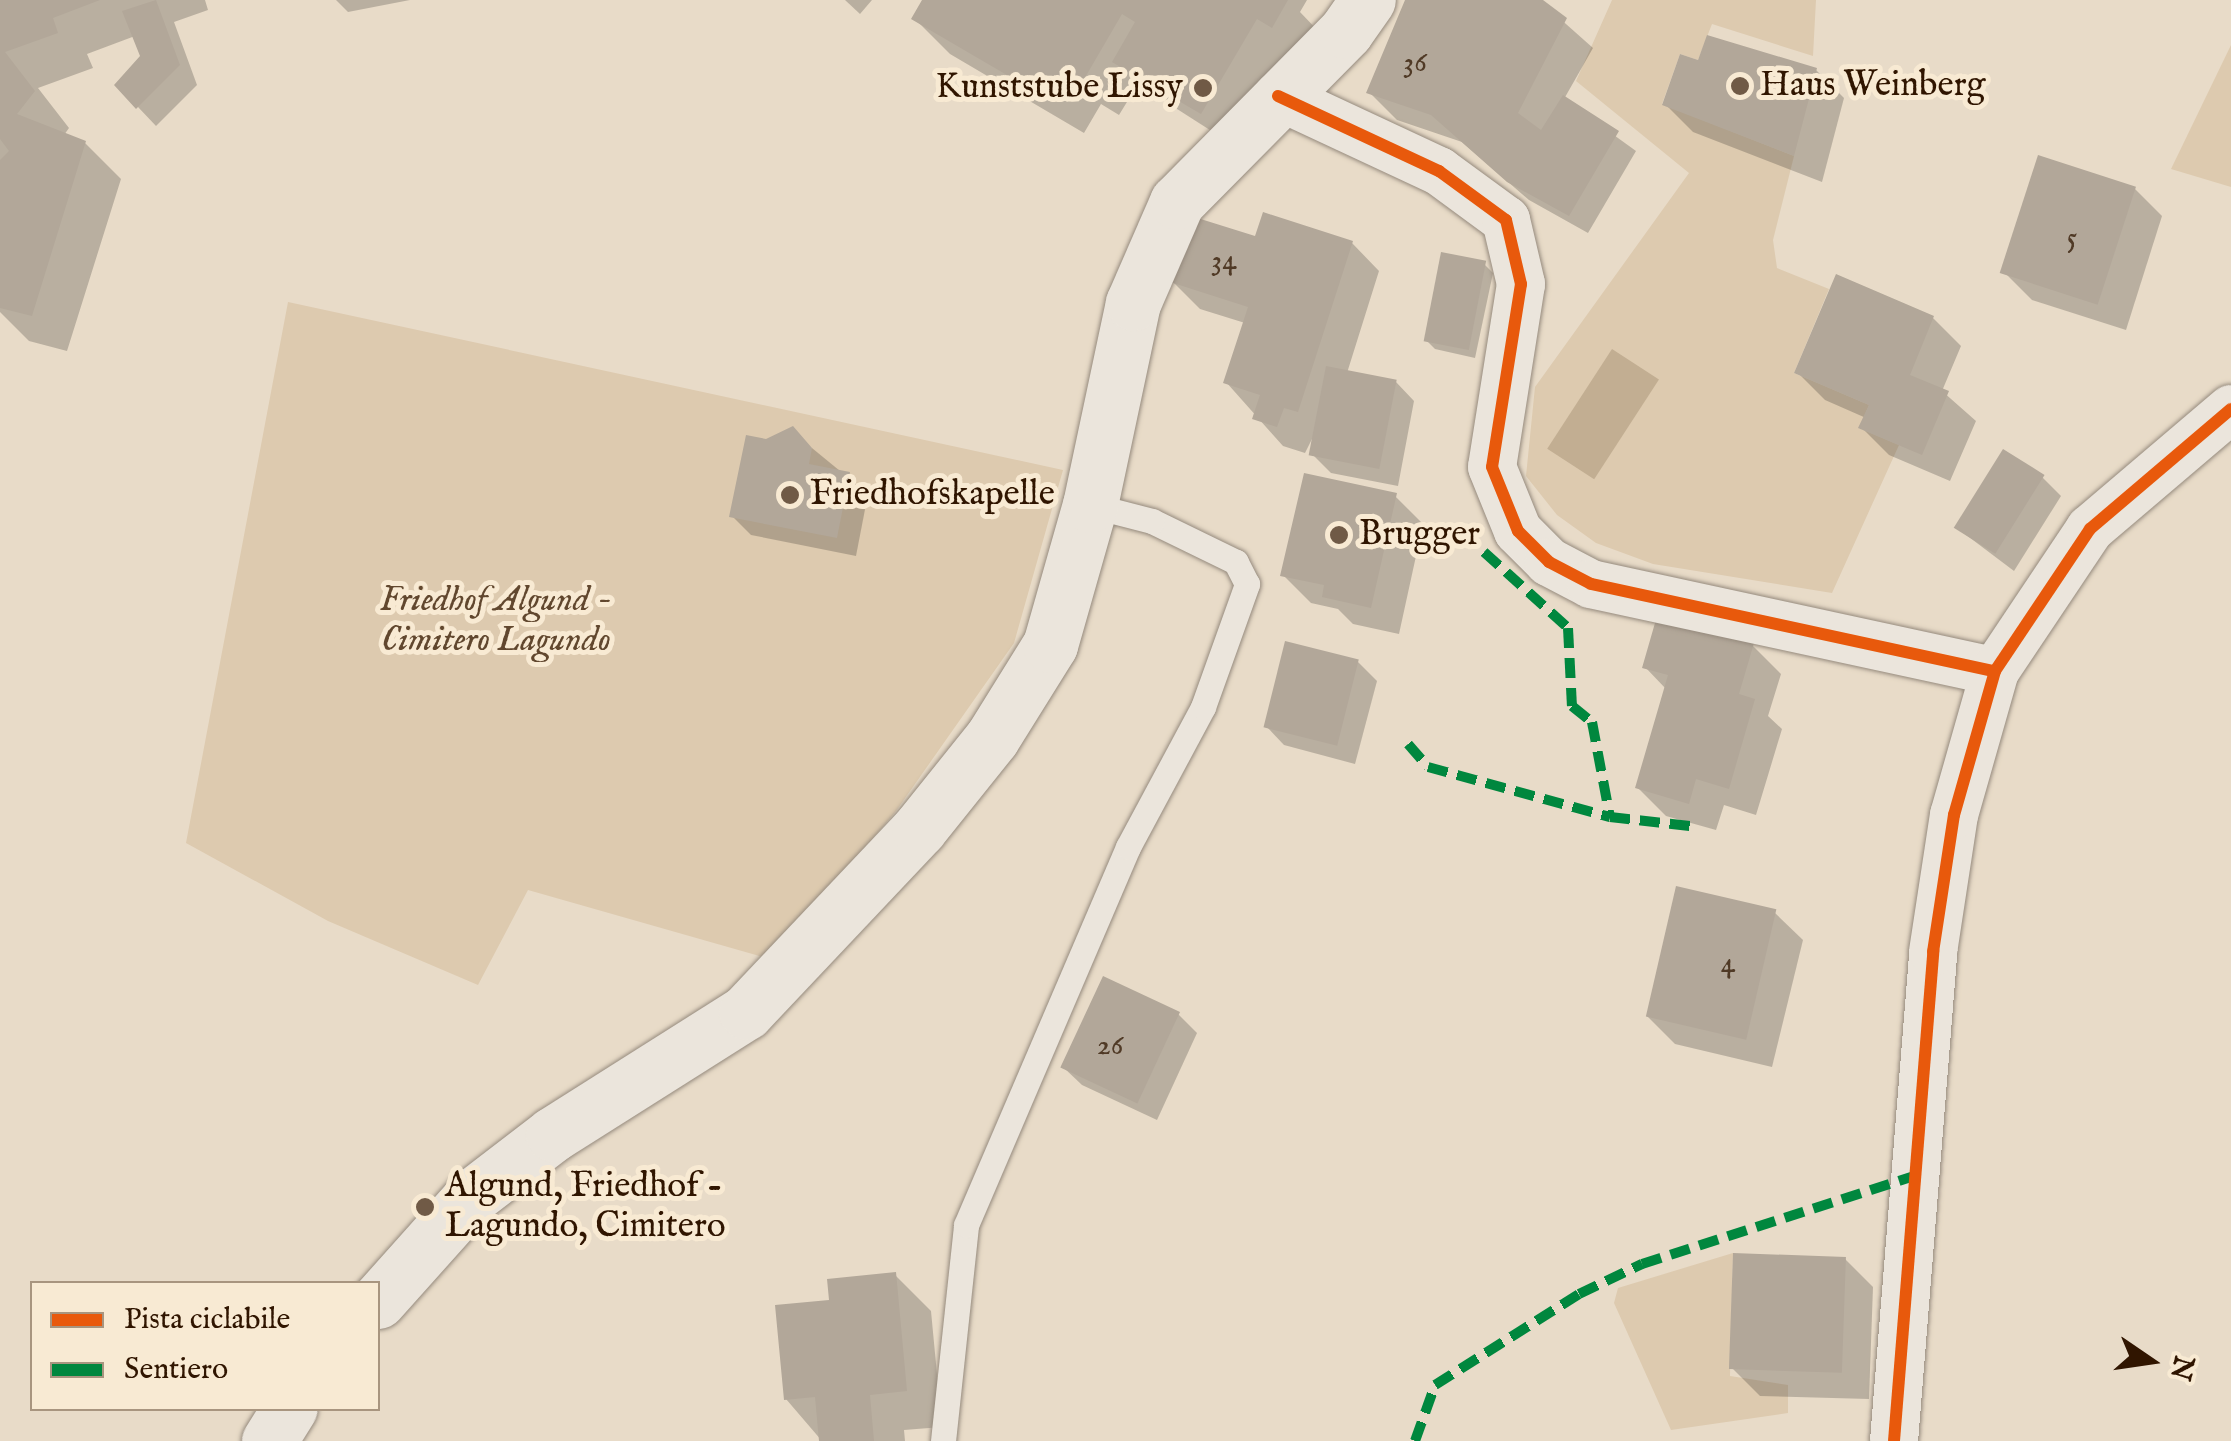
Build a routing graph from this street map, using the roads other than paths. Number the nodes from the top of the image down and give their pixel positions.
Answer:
1 (1368, 0) edge
2 (1278, 96) junction
3 (2231, 410) edge
4 (1090, 505) junction
5 (1995, 671) junction
6 (380, 1300) edge
7 (288, 1411) edge
8 (270, 1441) edge
9 (942, 1441) edge
10 (1894, 1441) edge

1 - 2 main road
2 - 4 main road
2 - 5 street
3 - 5 street
4 - 6 main road
4 - 9 lane
5 - 10 street
7 - 8 main road

